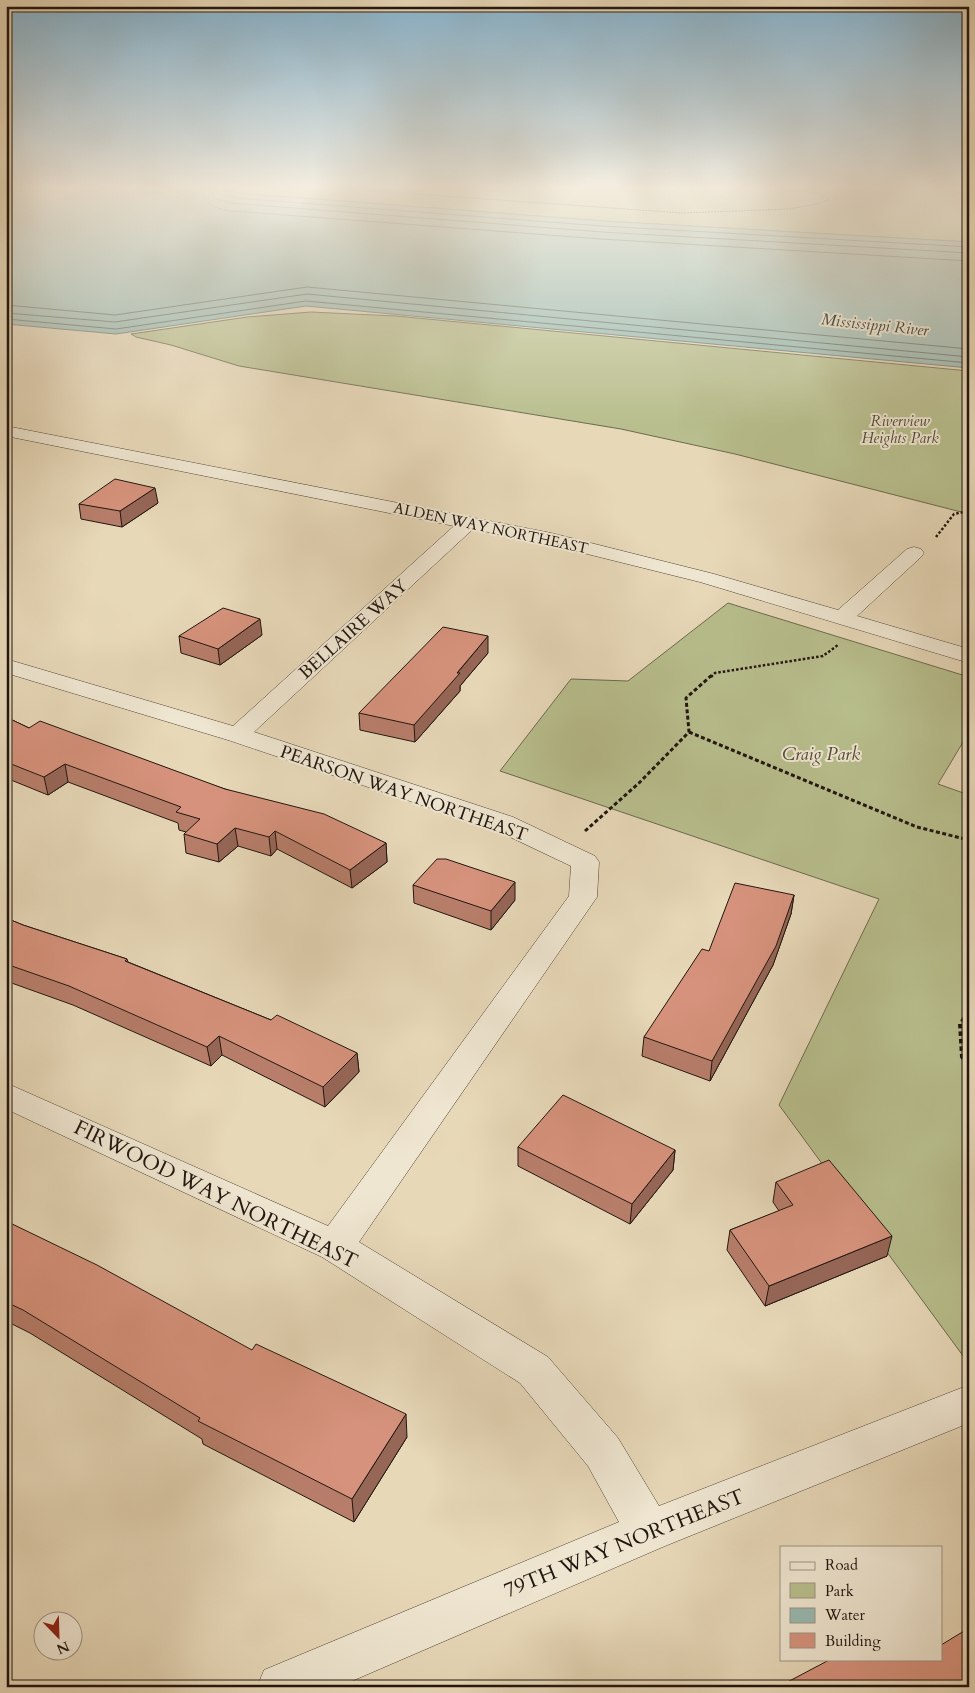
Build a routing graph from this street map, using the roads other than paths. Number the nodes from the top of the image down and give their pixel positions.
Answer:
1 (6, 431) edge
2 (468, 523) junction
3 (914, 553) road end
4 (842, 618) junction
5 (969, 656) edge
6 (6, 666) edge
7 (237, 735) junction
8 (6, 1094) edge
9 (335, 1246) junction
10 (969, 1404) edge
11 (649, 1531) junction
12 (281, 1687) edge

1 - 2 street, ALDEN WAY NORTHEAST
2 - 4 street, ALDEN WAY NORTHEAST
2 - 7 street, BELLAIRE WAY
3 - 4 street
4 - 5 street, ALDEN WAY NORTHEAST
6 - 7 street, PEARSON WAY NORTHEAST
7 - 9 street, PEARSON WAY NORTHEAST
8 - 9 street, FIRWOOD WAY NORTHEAST
9 - 11 street, FIRWOOD WAY NORTHEAST
10 - 11 street, 79TH WAY NORTHEAST
11 - 12 street, 79TH WAY NORTHEAST

